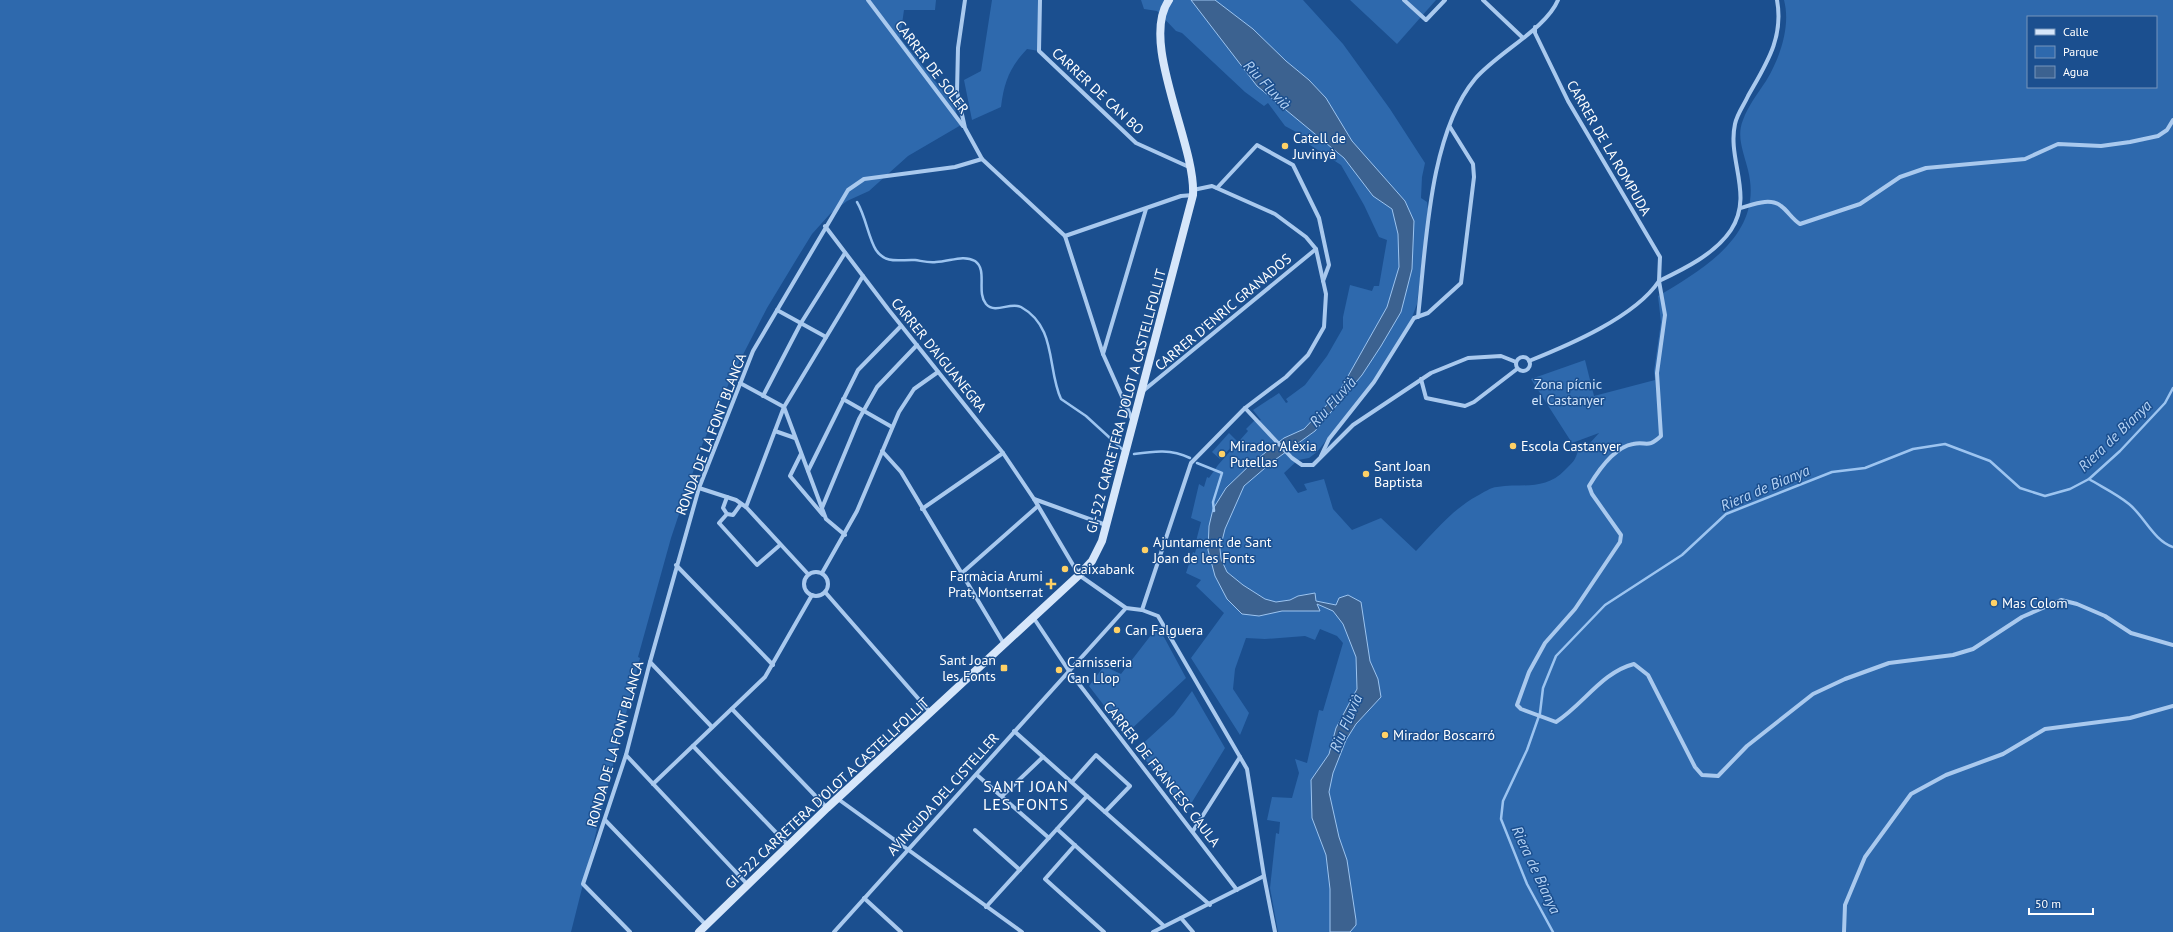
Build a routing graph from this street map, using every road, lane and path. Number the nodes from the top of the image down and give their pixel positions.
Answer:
1 (868, 0) edge
2 (965, 0) edge
3 (1040, 0) edge
4 (1168, 0) edge
5 (1404, 0) edge
6 (1445, 0) edge
7 (1483, 0) edge
8 (1558, 0) edge
9 (1777, 0) edge
10 (1535, 27) junction
11 (1522, 38) junction
12 (2173, 120) edge
13 (1450, 127) junction
14 (965, 128) junction
15 (982, 159) junction
16 (1189, 167) junction
17 (1217, 188) junction
18 (1193, 193) junction
19 (1740, 208) junction
20 (1146, 209) junction
21 (825, 226) junction
22 (1065, 236) junction
23 (1316, 249) junction
24 (845, 253) junction
25 (863, 276) junction
26 (1659, 281) junction
27 (1323, 282) junction
28 (777, 310) junction
29 (1418, 317) junction
30 (801, 323) junction
31 (902, 326) junction
32 (826, 337) junction
33 (917, 345) junction
34 (1103, 354) junction
35 (1529, 361) junction
36 (1516, 362) junction
37 (1517, 369) junction
38 (938, 372) junction
39 (1421, 379) junction
40 (740, 383) junction
41 (1143, 391) junction
42 (763, 396) junction
43 (843, 399) junction
44 (784, 407) junction
45 (1245, 408) junction
46 (864, 411) junction
47 (1134, 422) junction
48 (892, 427) junction
49 (775, 431) junction
50 (795, 438) junction
51 (882, 451) junction
52 (1003, 452) junction
53 (801, 454) junction
54 (1321, 456) junction
55 (808, 471) junction
56 (699, 488) junction
57 (727, 497) junction
58 (1034, 499) junction
59 (741, 504) junction
60 (1038, 506) junction
61 (746, 508) junction
62 (822, 508) junction
63 (922, 509) junction
64 (727, 514) junction
65 (826, 519) junction
66 (1106, 525) junction
67 (845, 535) junction
68 (780, 545) junction
69 (676, 565) junction
70 (822, 573) junction
71 (962, 573) junction
72 (808, 574) junction
73 (1078, 575) junction
74 (825, 592) junction
75 (812, 595) junction
76 (1126, 608) junction
77 (1142, 610) junction
78 (1033, 617) junction
79 (1004, 644) junction
80 (2173, 644) edge
81 (650, 662) junction
82 (773, 665) junction
83 (1069, 671) junction
84 (2173, 706) edge
85 (732, 709) junction
86 (931, 712) junction
87 (712, 727) junction
88 (1014, 731) junction
89 (693, 746) junction
90 (626, 755) junction
91 (1043, 757) junction
92 (1240, 757) junction
93 (977, 775) junction
94 (1072, 782) junction
95 (654, 784) junction
96 (1002, 796) junction
97 (1087, 796) junction
98 (838, 799) junction
99 (828, 808) junction
100 (1105, 812) junction
101 (605, 820) junction
102 (1057, 829) junction
103 (975, 830) dead end
104 (1193, 831) junction
105 (1049, 838) junction
106 (1076, 845) junction
107 (789, 846) junction
108 (907, 851) junction
109 (1020, 870) junction
110 (1264, 876) junction
111 (748, 885) junction
112 (1237, 890) junction
113 (864, 898) junction
114 (1210, 905) junction
115 (986, 906) junction
116 (1181, 918) junction
117 (707, 925) junction
118 (1164, 926) junction
119 (630, 932) edge
120 (699, 932) edge
121 (834, 932) edge
122 (901, 932) edge
123 (1022, 932) edge
124 (1104, 932) edge
125 (1153, 932) edge
126 (1193, 932) edge
127 (1275, 932) edge
128 (1844, 932) edge

1 - 14 street, CARRER DE SOLER
2 - 14 street
3 - 16 street, CARRER DE CAN BO
4 - 16 street, GI-522 CARRETERA D'OLOT A CASTELLFOLLIT
5 - 6 street
7 - 11 street
8 - 10 street
9 - 19 street
10 - 11 street
10 - 26 street, CARRER DE LA ROMPUDA
11 - 13 street
12 - 19 street
13 - 29 street
13 - 29 street
14 - 15 street
15 - 21 street, RONDA DE LA FONT BLANCA
15 - 22 street
16 - 18 street, GI-522 CARRETERA D'OLOT A CASTELLFOLLIT
17 - 18 street
17 - 23 street
17 - 27 street
18 - 20 street
18 - 41 street, GI-522 CARRETERA D'OLOT A CASTELLFOLLIT
19 - 26 street
20 - 22 street
20 - 34 street
21 - 24 street, CARRER D'AIGUANEGRA
21 - 28 street, RONDA DE LA FONT BLANCA
22 - 34 street
23 - 27 street
23 - 41 street, CARRER D'ENRIC GRANADOS
24 - 25 street, CARRER D'AIGUANEGRA
24 - 30 street
25 - 31 street, CARRER D'AIGUANEGRA
25 - 32 street
26 - 35 street
26 - 80 street, CARRER DE LA ROMPUDA
27 - 45 street
28 - 30 street
28 - 40 street, RONDA DE LA FONT BLANCA
29 - 54 street
30 - 32 street
30 - 42 street
31 - 33 street, CARRER D'AIGUANEGRA
31 - 43 street
32 - 44 street
33 - 38 street, CARRER D'AIGUANEGRA
33 - 46 street
34 - 47 street
35 - 36 street
35 - 37 street
36 - 37 street
36 - 39 street
37 - 39 street
38 - 48 street
38 - 52 street, CARRER D'AIGUANEGRA
39 - 54 street
40 - 42 street
40 - 56 street, RONDA DE LA FONT BLANCA
41 - 47 street, GI-522 CARRETERA D'OLOT A CASTELLFOLLIT
42 - 44 street
43 - 46 street
43 - 55 street
44 - 49 street
44 - 50 street
45 - 54 street
45 - 77 street
46 - 48 street
46 - 62 street
47 - 66 street, GI-522 CARRETERA D'OLOT A CASTELLFOLLIT
48 - 51 street
49 - 50 street
49 - 61 street
50 - 53 street
51 - 63 street
51 - 67 street
52 - 58 street, CARRER D'AIGUANEGRA
52 - 63 street
53 - 55 street
53 - 65 street
55 - 62 street
56 - 57 street
56 - 69 street, RONDA DE LA FONT BLANCA
57 - 59 street
57 - 64 street
58 - 60 street, CARRER D'AIGUANEGRA
58 - 66 street
59 - 61 street
59 - 64 street
60 - 71 street
60 - 73 street, CARRER D'AIGUANEGRA
61 - 68 street
62 - 65 street
63 - 71 street
64 - 68 street
65 - 67 street
66 - 73 street, GI-522 CARRETERA D'OLOT A CASTELLFOLLIT
67 - 70 street
68 - 72 street
69 - 81 street, RONDA DE LA FONT BLANCA
69 - 82 street
70 - 72 street
70 - 74 street
71 - 79 street
72 - 75 street
73 - 76 street
73 - 78 street, GI-522 CARRETERA D'OLOT A CASTELLFOLLIT
74 - 75 street
74 - 86 street
75 - 82 street
76 - 77 street
76 - 83 street, AVINGUDA DEL CISTELLER
77 - 92 street
78 - 79 street, GI-522 CARRETERA D'OLOT A CASTELLFOLLIT
78 - 83 street, CARRER DE FRANCESC CAULA
79 - 86 street, GI-522 CARRETERA D'OLOT A CASTELLFOLLIT
81 - 87 street
81 - 90 street, RONDA DE LA FONT BLANCA
82 - 85 street
83 - 88 street, AVINGUDA DEL CISTELLER
83 - 104 street, CARRER DE FRANCESC CAULA
84 - 128 street
85 - 87 street
85 - 99 street
86 - 98 street, GI-522 CARRETERA D'OLOT A CASTELLFOLLIT
87 - 89 street
88 - 91 street
88 - 93 street, AVINGUDA DEL CISTELLER
89 - 95 street
89 - 107 street
90 - 95 street
90 - 101 street, RONDA DE LA FONT BLANCA
91 - 94 street
91 - 96 street
92 - 104 street
92 - 110 street
93 - 96 street
93 - 108 street, AVINGUDA DEL CISTELLER
94 - 97 street
94 - 100 street
95 - 111 street
96 - 105 street
97 - 100 street
97 - 102 street
98 - 99 street, GI-522 CARRETERA D'OLOT A CASTELLFOLLIT
98 - 108 street
99 - 107 street, GI-522 CARRETERA D'OLOT A CASTELLFOLLIT
100 - 114 street
101 - 117 street
101 - 119 street, RONDA DE LA FONT BLANCA
102 - 105 street
102 - 106 street
103 - 109 street
104 - 112 street, CARRER DE FRANCESC CAULA
105 - 109 street
106 - 118 street
106 - 124 street
107 - 111 street, GI-522 CARRETERA D'OLOT A CASTELLFOLLIT
108 - 113 street, AVINGUDA DEL CISTELLER
108 - 115 street
109 - 115 street
110 - 112 street
110 - 127 street
111 - 117 street, GI-522 CARRETERA D'OLOT A CASTELLFOLLIT
112 - 114 street
113 - 121 street, AVINGUDA DEL CISTELLER
113 - 122 street
114 - 116 street
115 - 123 street
116 - 118 street
116 - 126 street
117 - 120 street, GI-522 CARRETERA D'OLOT A CASTELLFOLLIT
118 - 125 street

